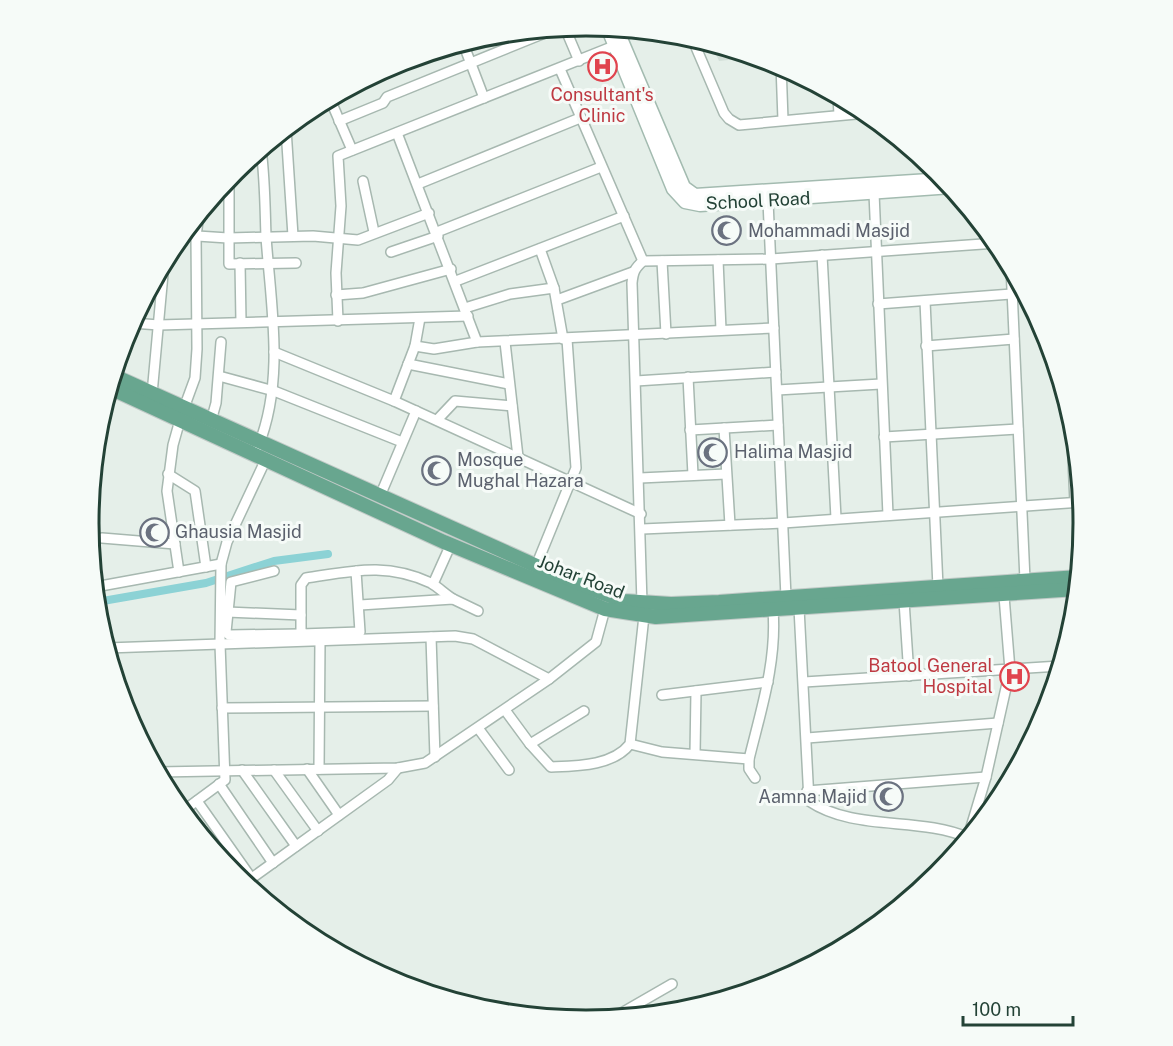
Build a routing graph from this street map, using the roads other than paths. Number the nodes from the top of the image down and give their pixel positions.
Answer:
1 (569, 37) edge
2 (611, 37) edge
3 (621, 37) edge
4 (528, 40) edge
5 (614, 46) junction
6 (697, 49) edge
7 (466, 51) edge
8 (579, 61) junction
9 (470, 63) junction
10 (560, 69) junction
11 (781, 77) edge
12 (484, 98) junction
13 (839, 106) edge
14 (333, 107) edge
15 (851, 114) edge
16 (839, 115) junction
17 (580, 118) junction
18 (783, 120) junction
19 (339, 121) junction
20 (397, 133) junction
21 (287, 140) edge
22 (352, 150) junction
23 (262, 160) edge
24 (601, 167) junction
25 (932, 180) edge
26 (363, 181) dead end
27 (418, 184) junction
28 (940, 188) edge
29 (874, 193) junction
30 (228, 194) edge
31 (728, 199) junction
32 (768, 201) junction
33 (429, 213) junction
34 (624, 216) junction
35 (197, 232) edge
36 (374, 232) junction
37 (438, 234) junction
38 (196, 236) junction
39 (266, 236) junction
40 (293, 236) junction
41 (228, 238) junction
42 (340, 240) junction
43 (985, 244) edge
44 (540, 249) junction
45 (390, 252) dead end
46 (877, 252) junction
47 (822, 255) junction
48 (771, 259) junction
49 (718, 260) junction
50 (643, 261) junction
51 (663, 261) junction
52 (240, 263) junction
53 (268, 263) junction
54 (296, 263) dead end
55 (451, 269) junction
56 (633, 272) junction
57 (456, 281) junction
58 (161, 287) edge
59 (1012, 287) edge
60 (554, 288) junction
61 (1012, 294) junction
62 (1015, 294) edge
63 (336, 295) junction
64 (557, 300) junction
65 (925, 301) junction
66 (878, 304) junction
67 (466, 312) junction
68 (420, 318) junction
69 (338, 321) junction
70 (241, 322) junction
71 (273, 322) junction
72 (143, 324) edge
73 (196, 324) junction
74 (159, 326) junction
75 (774, 328) junction
76 (721, 330) junction
77 (666, 334) junction
78 (634, 336) junction
79 (565, 339) junction
80 (1014, 339) junction
81 (221, 342) dead end
82 (477, 342) junction
83 (505, 342) junction
84 (415, 346) junction
85 (926, 346) junction
86 (273, 352) junction
87 (408, 364) junction
88 (776, 372) junction
89 (219, 376) junction
90 (688, 377) junction
91 (121, 379) edge
92 (636, 381) junction
93 (509, 384) junction
94 (882, 384) junction
95 (829, 387) junction
96 (777, 390) junction
97 (118, 391) edge
98 (274, 391) junction
99 (152, 394) junction
100 (394, 401) junction
101 (512, 406) junction
102 (416, 411) junction
103 (182, 414) junction
104 (437, 420) junction
105 (211, 421) junction
106 (778, 425) junction
107 (724, 428) junction
108 (1018, 429) junction
109 (690, 430) junction
110 (931, 434) junction
111 (884, 437) junction
112 (402, 442) junction
113 (260, 452) junction
114 (518, 457) junction
115 (168, 474) junction
116 (726, 474) junction
117 (693, 475) junction
118 (640, 478) junction
119 (572, 482) junction
120 (380, 496) junction
121 (1073, 503) edge
122 (1021, 506) junction
123 (936, 512) junction
124 (642, 514) junction
125 (888, 515) junction
126 (836, 518) junction
127 (783, 523) junction
128 (730, 525) junction
129 (642, 529) junction
130 (102, 538) dead end
131 (175, 544) junction
132 (451, 544) junction
133 (536, 566) junction
134 (206, 567) junction
135 (221, 568) junction
136 (274, 571) dead end
137 (356, 571) junction
138 (178, 572) junction
139 (1070, 578) edge
140 (1025, 580) junction
141 (433, 584) junction
142 (104, 585) edge
143 (938, 587) junction
144 (1069, 590) edge
145 (1004, 596) junction
146 (786, 597) junction
147 (453, 599) junction
148 (904, 601) junction
149 (360, 605) junction
150 (799, 608) junction
151 (605, 609) junction
152 (643, 610) junction
153 (773, 610) junction
154 (478, 611) dead end
155 (227, 612) junction
156 (301, 615) junction
157 (301, 634) junction
158 (431, 637) junction
159 (320, 640) junction
160 (220, 644) junction
161 (116, 648) edge
162 (1052, 667) edge
163 (1010, 670) junction
164 (909, 676) junction
165 (549, 679) junction
166 (768, 682) junction
167 (804, 682) junction
168 (696, 691) junction
169 (662, 695) dead end
170 (433, 706) junction
171 (320, 707) junction
172 (222, 708) junction
173 (505, 710) junction
174 (584, 711) dead end
175 (998, 723) junction
176 (478, 728) junction
177 (807, 738) junction
178 (530, 744) junction
179 (630, 744) junction
180 (695, 754) junction
181 (435, 757) junction
182 (748, 759) junction
183 (399, 768) junction
184 (307, 769) junction
185 (320, 769) junction
186 (242, 770) junction
187 (274, 770) junction
188 (509, 770) dead end
189 (224, 771) junction
190 (169, 772) edge
191 (987, 777) junction
192 (755, 778) dead end
193 (219, 784) junction
194 (807, 791) junction
195 (196, 801) junction
196 (190, 805) edge
197 (339, 815) junction
198 (974, 817) edge
199 (318, 831) junction
200 (960, 835) edge
201 (296, 846) junction
202 (232, 857) edge
203 (273, 863) junction
204 (253, 877) edge
205 (672, 984) dead end
206 (631, 1008) edge

1 - 8 street
2 - 5 street, School Road
3 - 31 street, School Road
4 - 9 street
5 - 8 street
5 - 31 street, School Road
6 - 18 street
7 - 9 street
8 - 10 street
9 - 12 street
9 - 19 street
10 - 12 street
10 - 17 street
11 - 18 street
12 - 20 street
13 - 16 street
14 - 19 street
15 - 16 street
16 - 18 street
17 - 24 street
17 - 27 street
19 - 22 street
20 - 22 street
20 - 27 street
21 - 40 street
22 - 42 street
23 - 39 street
24 - 34 street
24 - 37 street
25 - 31 street, School Road
26 - 36 street
27 - 33 street
28 - 29 street, School Road
29 - 32 street, School Road
29 - 46 street
30 - 41 street
31 - 32 street, School Road
32 - 48 street
33 - 36 street
33 - 37 street
34 - 44 street
34 - 50 street
35 - 38 street
36 - 42 street
37 - 45 street
37 - 55 street
38 - 41 street
38 - 73 street
39 - 40 street
39 - 41 street
39 - 53 street
40 - 42 street
41 - 52 street
42 - 63 street
43 - 46 street
44 - 57 street
44 - 60 street
46 - 47 street
46 - 66 street
47 - 48 street
47 - 95 street
48 - 49 street
48 - 75 street
49 - 51 street
49 - 76 street
50 - 51 street
50 - 56 street
51 - 77 street
52 - 53 street
52 - 70 street
53 - 54 street
53 - 71 street
55 - 57 street
55 - 63 street
56 - 64 street
56 - 78 street
57 - 67 street
58 - 74 street
59 - 61 street
60 - 64 street
60 - 67 street
61 - 62 street
61 - 65 street
61 - 80 street
63 - 69 street
64 - 79 street
65 - 66 street
65 - 85 street
66 - 94 street
67 - 68 street
67 - 82 street
68 - 69 street
68 - 84 street
69 - 71 street
70 - 71 street
70 - 73 street
71 - 86 street
72 - 74 street
73 - 74 street
73 - 103 street
74 - 99 street
75 - 76 street
75 - 88 street
76 - 77 street
77 - 78 street
78 - 79 street
78 - 92 street
79 - 83 street
79 - 119 street
80 - 85 street
80 - 108 street
81 - 89 street
82 - 83 street
82 - 84 street
83 - 93 street
84 - 87 street
85 - 110 street
86 - 98 street
86 - 100 street
87 - 93 street
87 - 100 street
88 - 90 street
88 - 96 street
89 - 98 street
89 - 105 street
90 - 92 street
90 - 109 street
91 - 99 main road, Johar Road
92 - 118 street
93 - 101 street
94 - 95 street
94 - 111 street
95 - 96 street
95 - 126 street
96 - 106 street
97 - 103 main road, Johar Road
98 - 112 street
98 - 113 street
99 - 103 main road, Johar Road
100 - 102 street
101 - 104 street
101 - 114 street
102 - 104 street
102 - 112 street
103 - 105 main road, Johar Road
103 - 113 main road, Johar Road
103 - 115 street
104 - 114 street
105 - 113 main road, Johar Road
106 - 107 street
106 - 127 street
107 - 109 street
107 - 116 street
108 - 110 street
108 - 122 street
109 - 117 street
110 - 111 street
110 - 123 street
111 - 125 street
112 - 120 street
113 - 120 main road, Johar Road
113 - 132 main road, Johar Road
113 - 135 street
114 - 119 street
115 - 131 street
115 - 134 street
116 - 117 street
116 - 128 street
117 - 118 street
118 - 124 street
119 - 124 street
119 - 133 street
120 - 133 main road, Johar Road
121 - 122 street
122 - 123 street
122 - 140 street
123 - 125 street
123 - 143 street
124 - 129 street
125 - 126 street
126 - 127 street
127 - 128 street
127 - 146 street
128 - 129 street
129 - 152 street
130 - 131 street
131 - 138 street
132 - 141 street
132 - 151 main road, Johar Road
133 - 152 main road, Johar Road
134 - 135 street
134 - 138 street
135 - 160 street
136 - 155 street
137 - 141 street
137 - 149 street
137 - 156 street
138 - 142 street
139 - 140 main road, Johar Road
140 - 143 main road, Johar Road
141 - 147 street
143 - 146 main road, Johar Road
144 - 145 main road, Johar Road
145 - 148 main road, Johar Road
145 - 163 street
146 - 152 main road, Johar Road
147 - 149 street
147 - 154 street
148 - 150 main road, Johar Road
148 - 164 street
149 - 157 street
150 - 153 main road, Johar Road
150 - 167 street
151 - 152 main road, Johar Road
151 - 165 street
152 - 153 main road, Johar Road
152 - 179 street
153 - 166 street
155 - 156 street
155 - 157 street
156 - 157 street
158 - 159 street
158 - 165 street
158 - 170 street
159 - 160 street
159 - 171 street
160 - 161 street
160 - 172 street
162 - 163 street
163 - 164 street
163 - 175 street
164 - 167 street
165 - 173 street
166 - 168 street
166 - 182 street
167 - 177 street
168 - 169 street
168 - 180 street
170 - 171 street
170 - 181 street
171 - 172 street
171 - 185 street
172 - 189 street
173 - 176 street
173 - 178 street
174 - 178 street
175 - 177 street
175 - 191 street
176 - 181 street
176 - 188 street
177 - 194 street
178 - 179 street
179 - 180 street
180 - 182 street
181 - 183 street
182 - 192 street
183 - 185 street
183 - 197 street
184 - 185 street
184 - 187 street
184 - 197 street
186 - 187 street
186 - 189 street
186 - 201 street
187 - 199 street
189 - 190 street
189 - 193 street
191 - 194 street
191 - 198 street
193 - 195 street
193 - 203 street
194 - 200 street
195 - 196 street
195 - 202 street
197 - 199 street
199 - 201 street
201 - 203 street
203 - 204 street
205 - 206 street

